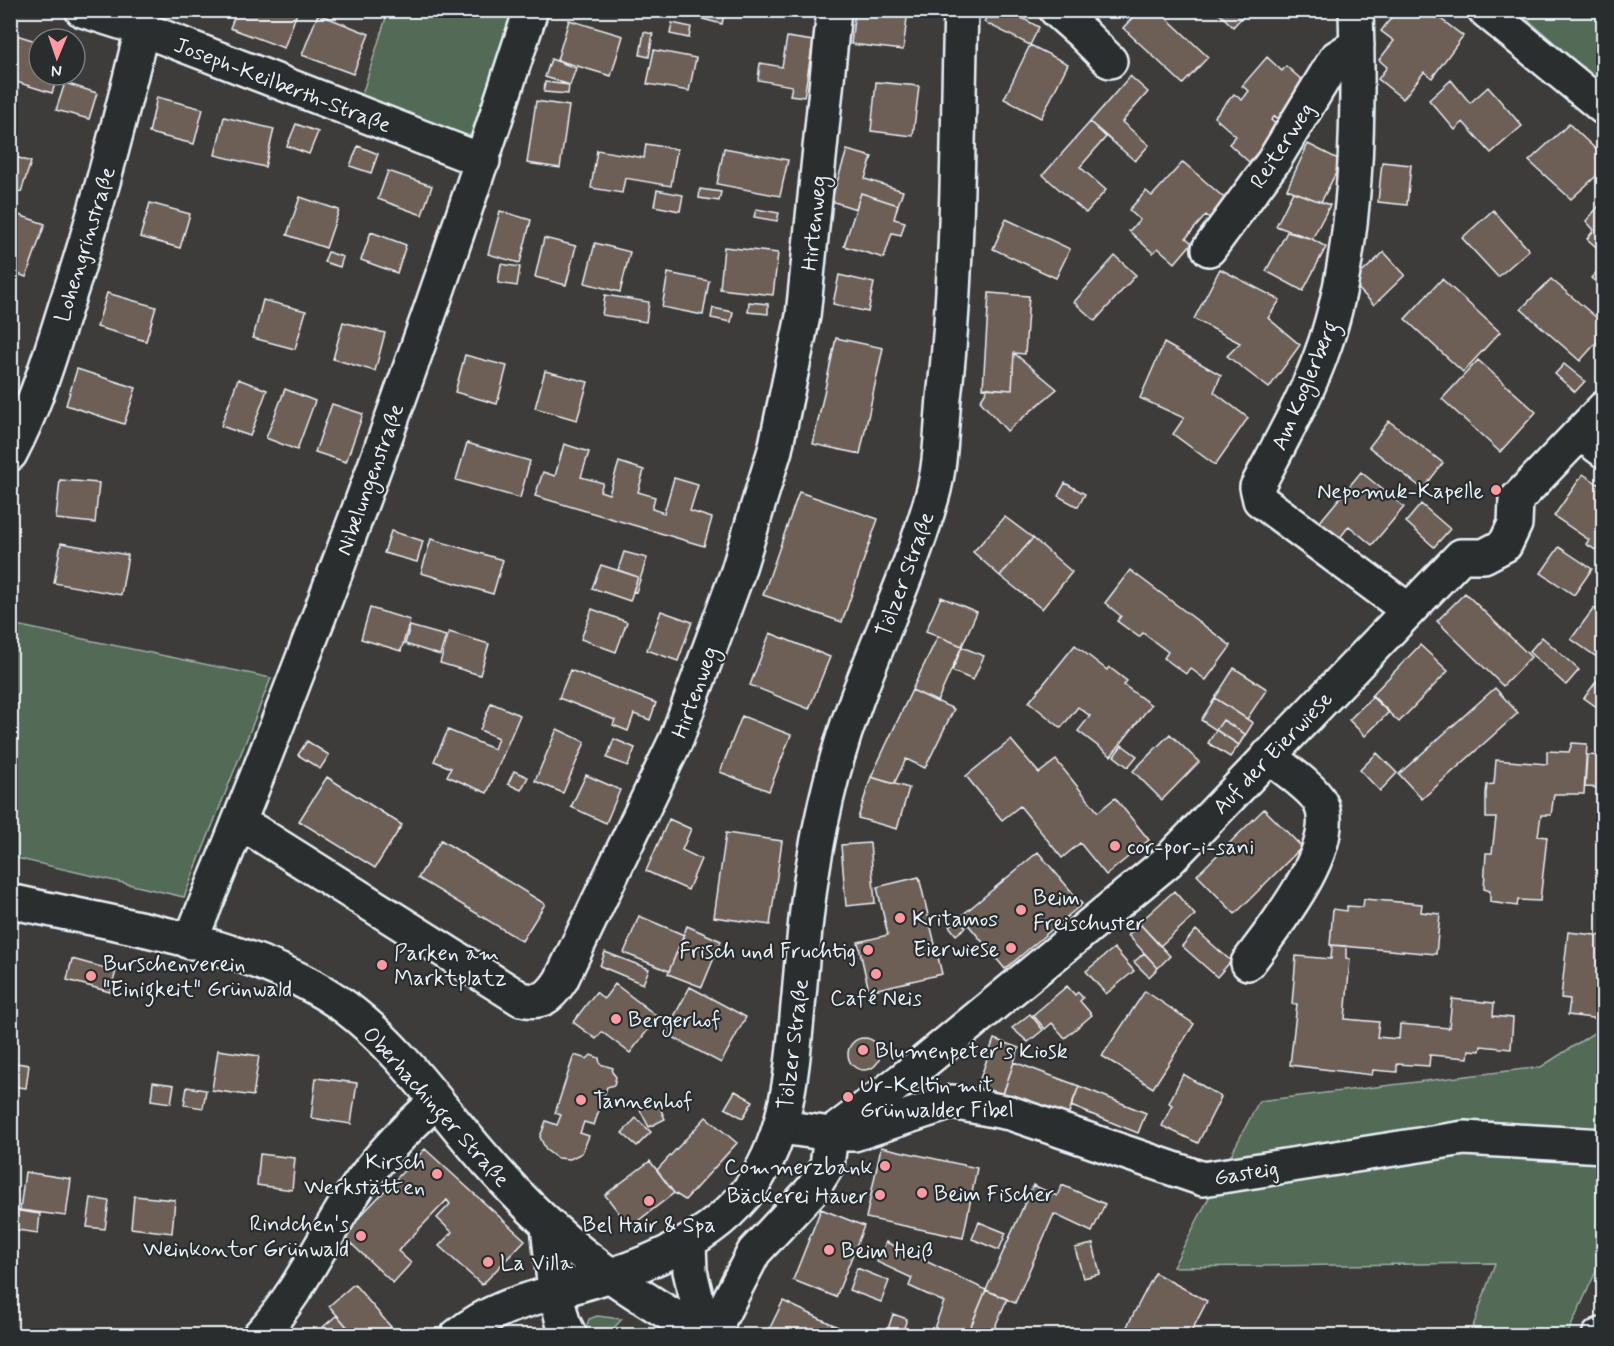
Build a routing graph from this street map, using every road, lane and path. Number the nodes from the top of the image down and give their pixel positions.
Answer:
1 (82, 10) edge
2 (531, 10) edge
3 (834, 10) edge
4 (961, 10) edge
5 (1056, 10) edge
6 (1356, 10) edge
7 (1485, 10) edge
8 (142, 29) junction
9 (1357, 45) junction
10 (1110, 61) dead end
11 (1604, 108) edge
12 (483, 161) junction
13 (1209, 249) dead end
14 (1604, 408) edge
15 (1592, 443) edge
16 (10, 454) edge
17 (1408, 610) junction
18 (1268, 756) junction
19 (238, 825) junction
20 (10, 902) edge
21 (190, 942) junction
22 (1248, 963) dead end
23 (436, 1102) junction
24 (781, 1126) junction
25 (831, 1134) junction
26 (1604, 1146) edge
27 (548, 1226) junction
28 (689, 1243) junction
29 (607, 1275) junction
30 (555, 1292) junction
31 (1604, 1334) edge
32 (259, 1335) edge
33 (457, 1335) edge
34 (570, 1335) edge
35 (709, 1335) edge
36 (1599, 1335) edge

1 - 8 street, Joseph-Keilberth-Straße
2 - 12 street, Nibelungenstraße
3 - 19 street, Hirtenweg
4 - 24 street, Tölzer Straße
5 - 10 street
6 - 9 street, Am Koglerberg
7 - 11 street
8 - 12 street, Joseph-Keilberth-Straße
8 - 16 street, Lohengrinstraße
9 - 13 street, Reiterweg
9 - 17 street, Am Koglerberg
12 - 19 street, Nibelungenstraße
14 - 15 street, Auf der Eierwiese
15 - 17 street, Auf der Eierwiese
17 - 18 street, Auf der Eierwiese
18 - 22 street
18 - 25 street, Auf der Eierwiese
19 - 21 street, Nibelungenstraße
20 - 21 street, Oberhachinger Straße
21 - 23 street, Oberhachinger Straße
23 - 27 street, Oberhachinger Straße
23 - 32 street
24 - 25 street
24 - 28 street, Tölzer Straße
25 - 26 street, Gasteig
25 - 35 street
27 - 29 street, Oberhachinger Straße
27 - 30 street
28 - 29 street, Tölzer Straße
28 - 35 street
29 - 30 street, Tölzer Straße
29 - 35 street, Oberhachinger Straße
30 - 33 street, Tölzer Straße
30 - 34 street
31 - 36 street

